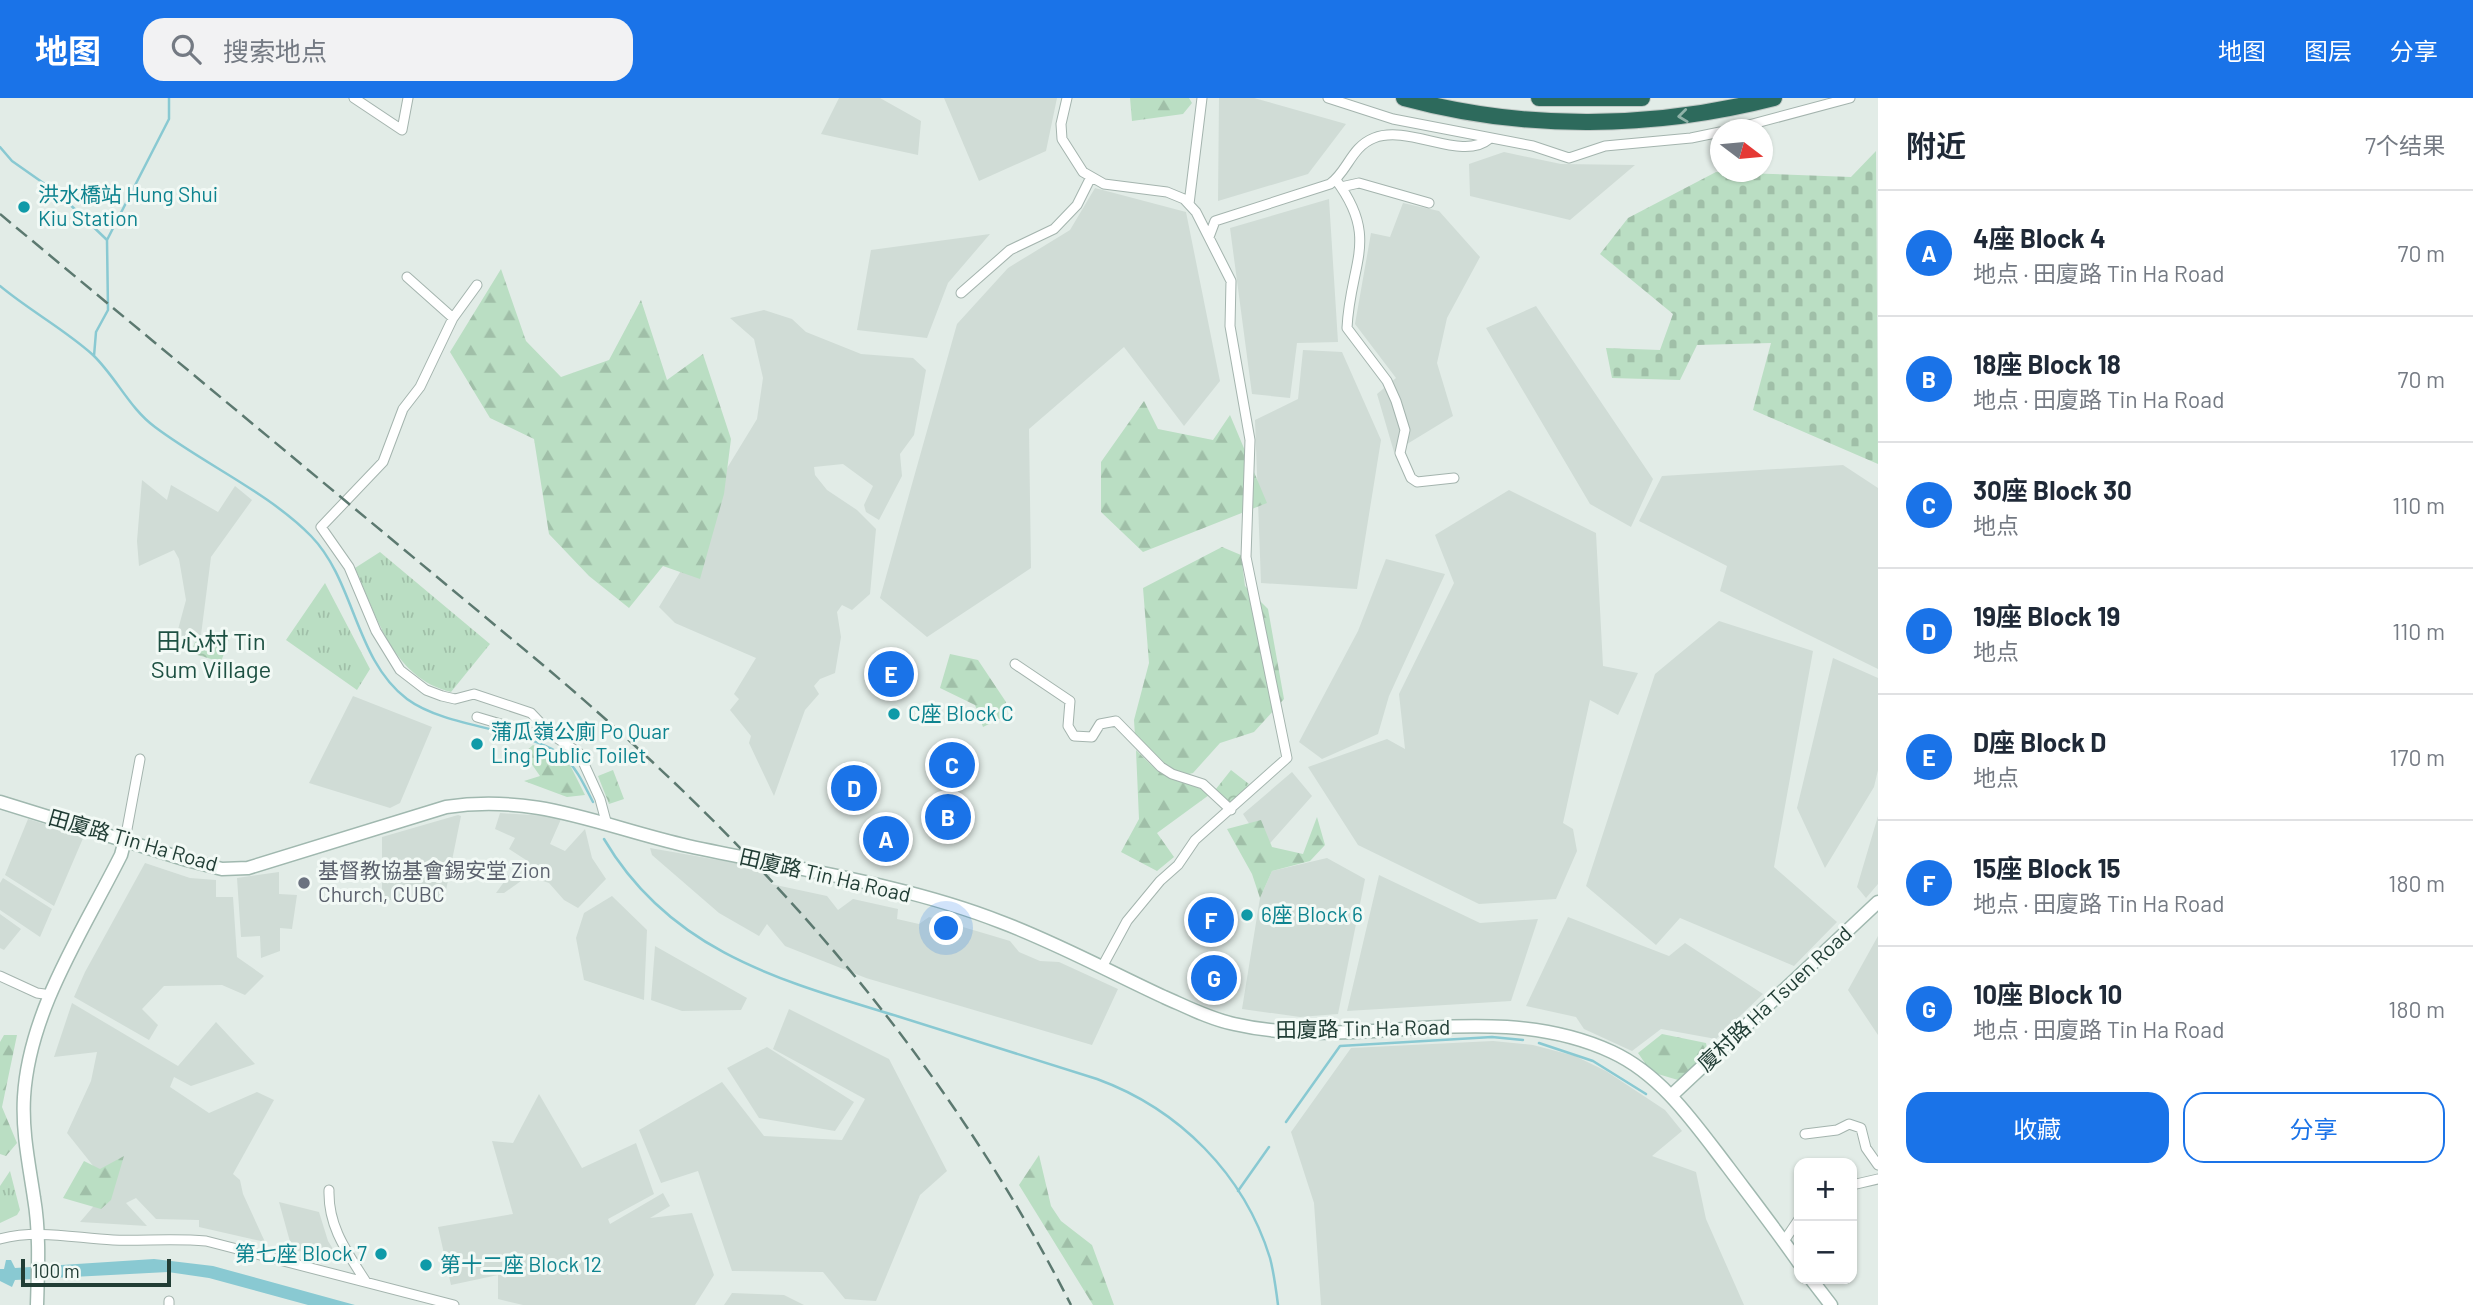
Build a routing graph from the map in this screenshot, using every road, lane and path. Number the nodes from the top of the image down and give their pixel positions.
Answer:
1 (353, 98) edge
2 (408, 98) edge
3 (1068, 98) edge
4 (1202, 98) edge
5 (1328, 98) edge
6 (1404, 98) edge
7 (1539, 98) edge
8 (1642, 98) edge
9 (1774, 98) edge
10 (1850, 98) edge
11 (1771, 119) edge
12 (1710, 134) edge
13 (1489, 139) junction
14 (1090, 179) junction
15 (1338, 184) junction
16 (1429, 203) dead end
17 (1189, 204) junction
18 (1209, 237) junction
19 (407, 277) dead end
20 (477, 285) dead end
21 (961, 293) dead end
22 (453, 318) junction
23 (1454, 478) dead end
24 (1016, 664) dead end
25 (477, 717) dead end
26 (551, 734) junction
27 (140, 759) dead end
28 (0, 802) edge
29 (1231, 810) junction
30 (602, 823) junction
31 (125, 840) junction
32 (1878, 902) edge
33 (1102, 967) junction
34 (0, 976) edge
35 (51, 995) junction
36 (1672, 1095) junction
37 (1805, 1134) dead end
38 (1878, 1165) edge
39 (1878, 1179) edge
40 (1857, 1184) edge
41 (329, 1189) dead end
42 (1798, 1221) edge
43 (37, 1233) junction
44 (0, 1239) edge
45 (1784, 1241) junction
46 (1794, 1256) edge
47 (366, 1282) junction
48 (1815, 1284) edge
49 (37, 1305) edge
50 (454, 1305) edge
51 (1831, 1305) edge

1 - 2 street
3 - 14 street
4 - 17 street
5 - 13 street
9 -> 6 highway
7 - 8 highway
10 - 11 street
12 - 13 street
13 - 15 street
14 - 17 street
14 - 21 street
15 - 16 street
15 - 18 street
15 - 23 street
17 - 18 street
18 - 29 street
19 - 22 street
20 - 22 street
22 - 26 street
24 - 29 street
25 - 26 street
26 - 30 street
27 - 31 street
28 - 31 street, 田廈路 Tin Ha Road
29 - 33 street
30 - 31 street, 田廈路 Tin Ha Road
30 - 33 street, 田廈路 Tin Ha Road
31 - 35 street
32 - 36 street, 廈村路 Ha Tsuen Road
33 - 36 street, 田廈路 Tin Ha Road
34 - 35 street
35 - 43 street
36 - 45 street, 田廈路 Tin Ha Road
37 - 38 street
39 - 40 street
41 - 47 street
42 - 45 street
43 - 44 street
43 - 47 street
43 - 49 street
45 - 46 street, 田廈路 Tin Ha Road
47 - 50 street
48 - 51 street

